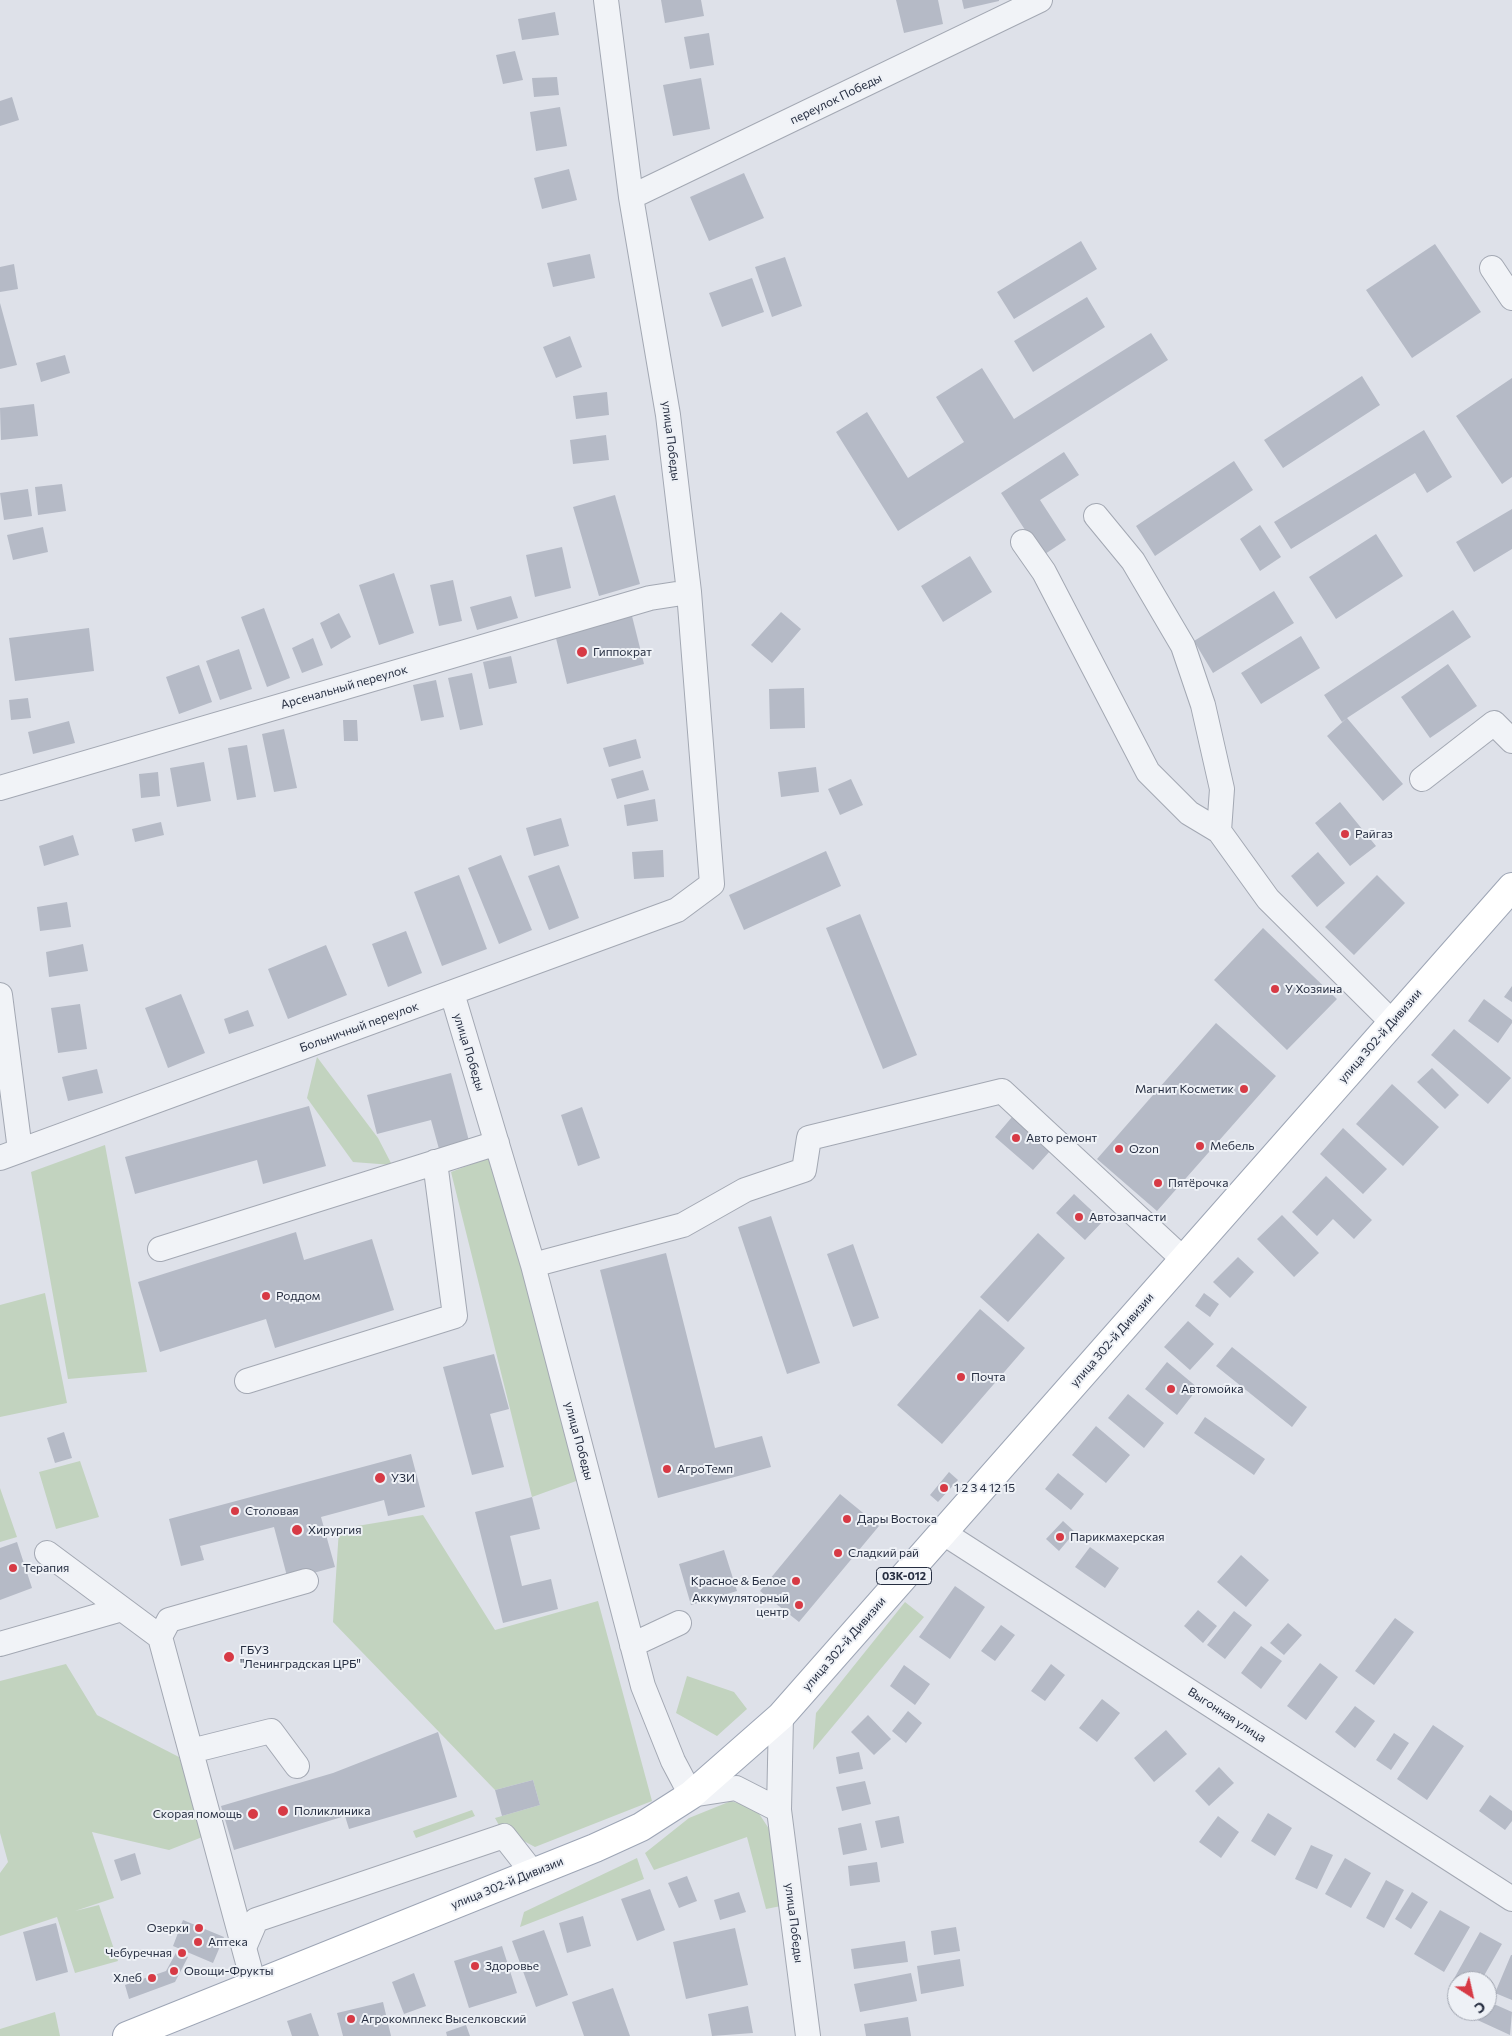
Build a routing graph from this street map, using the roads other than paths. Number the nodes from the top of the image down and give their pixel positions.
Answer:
1 (606, 0) edge
2 (1040, 0) edge
3 (631, 197) junction
4 (1492, 268) dead end
5 (1512, 298) edge
6 (1096, 516) dead end
7 (1023, 542) dead end
8 (689, 592) junction
9 (1512, 741) edge
10 (1422, 779) dead end
11 (0, 788) edge
12 (1219, 830) junction
13 (712, 884) joint
14 (1512, 887) edge
15 (452, 994) junction
16 (0, 995) edge
17 (1392, 1022) junction
18 (497, 1143) junction
19 (10, 1154) edge
20 (435, 1162) junction
21 (160, 1249) dead end
22 (1182, 1259) junction
23 (533, 1265) junction
24 (247, 1381) dead end
25 (942, 1532) junction
26 (47, 1553) dead end
27 (306, 1581) dead end
28 (122, 1609) junction
29 (679, 1623) dead end
30 (160, 1637) junction
31 (0, 1644) edge
32 (632, 1645) junction
33 (782, 1716) junction
34 (191, 1751) junction
35 (297, 1766) dead end
36 (691, 1795) junction
37 (779, 1810) junction
38 (533, 1873) junction
39 (1512, 1899) edge
40 (244, 1948) junction
41 (254, 1985) junction
42 (127, 2036) edge
43 (808, 2036) edge

1 - 3 street, улица Победы
2 - 3 street, переулок Победы
3 - 8 street, улица Победы
4 - 5 street
6 - 12 street
7 - 12 street
8 - 11 street, Арсенальный переулок
8 - 13 street, улица Победы
9 - 10 street
12 - 17 street
13 - 15 street, Больничный переулок
14 - 17 main road, улица 302-й Дивизии / 03К-012
15 - 18 street, улица Победы
15 - 19 street, Больничный переулок
16 - 19 street
17 - 22 main road, улица 302-й Дивизии / 03К-012
18 - 20 street
18 - 23 street, улица Победы
20 - 21 street
20 - 24 street
22 - 23 street
22 - 25 main road, улица 302-й Дивизии / 03К-012
23 - 32 street, улица Победы
25 - 33 main road, улица 302-й Дивизии / 03К-012
25 - 39 street, Выгонная улица
26 - 28 street
27 - 30 street
28 - 30 street
28 - 31 street
29 - 32 street
30 - 34 street
32 - 36 street, улица Победы
33 - 36 main road, улица 302-й Дивизии / 03К-012
33 - 37 street, улица Победы
34 - 35 street
34 - 40 street
36 - 37 street
36 - 38 main road, улица 302-й Дивизии / 03К-012
37 - 43 street, улица Победы
38 - 40 street
38 - 41 main road, улица 302-й Дивизии / 03К-012
40 - 41 street
41 - 42 main road, улица 302-й Дивизии / 03К-012

